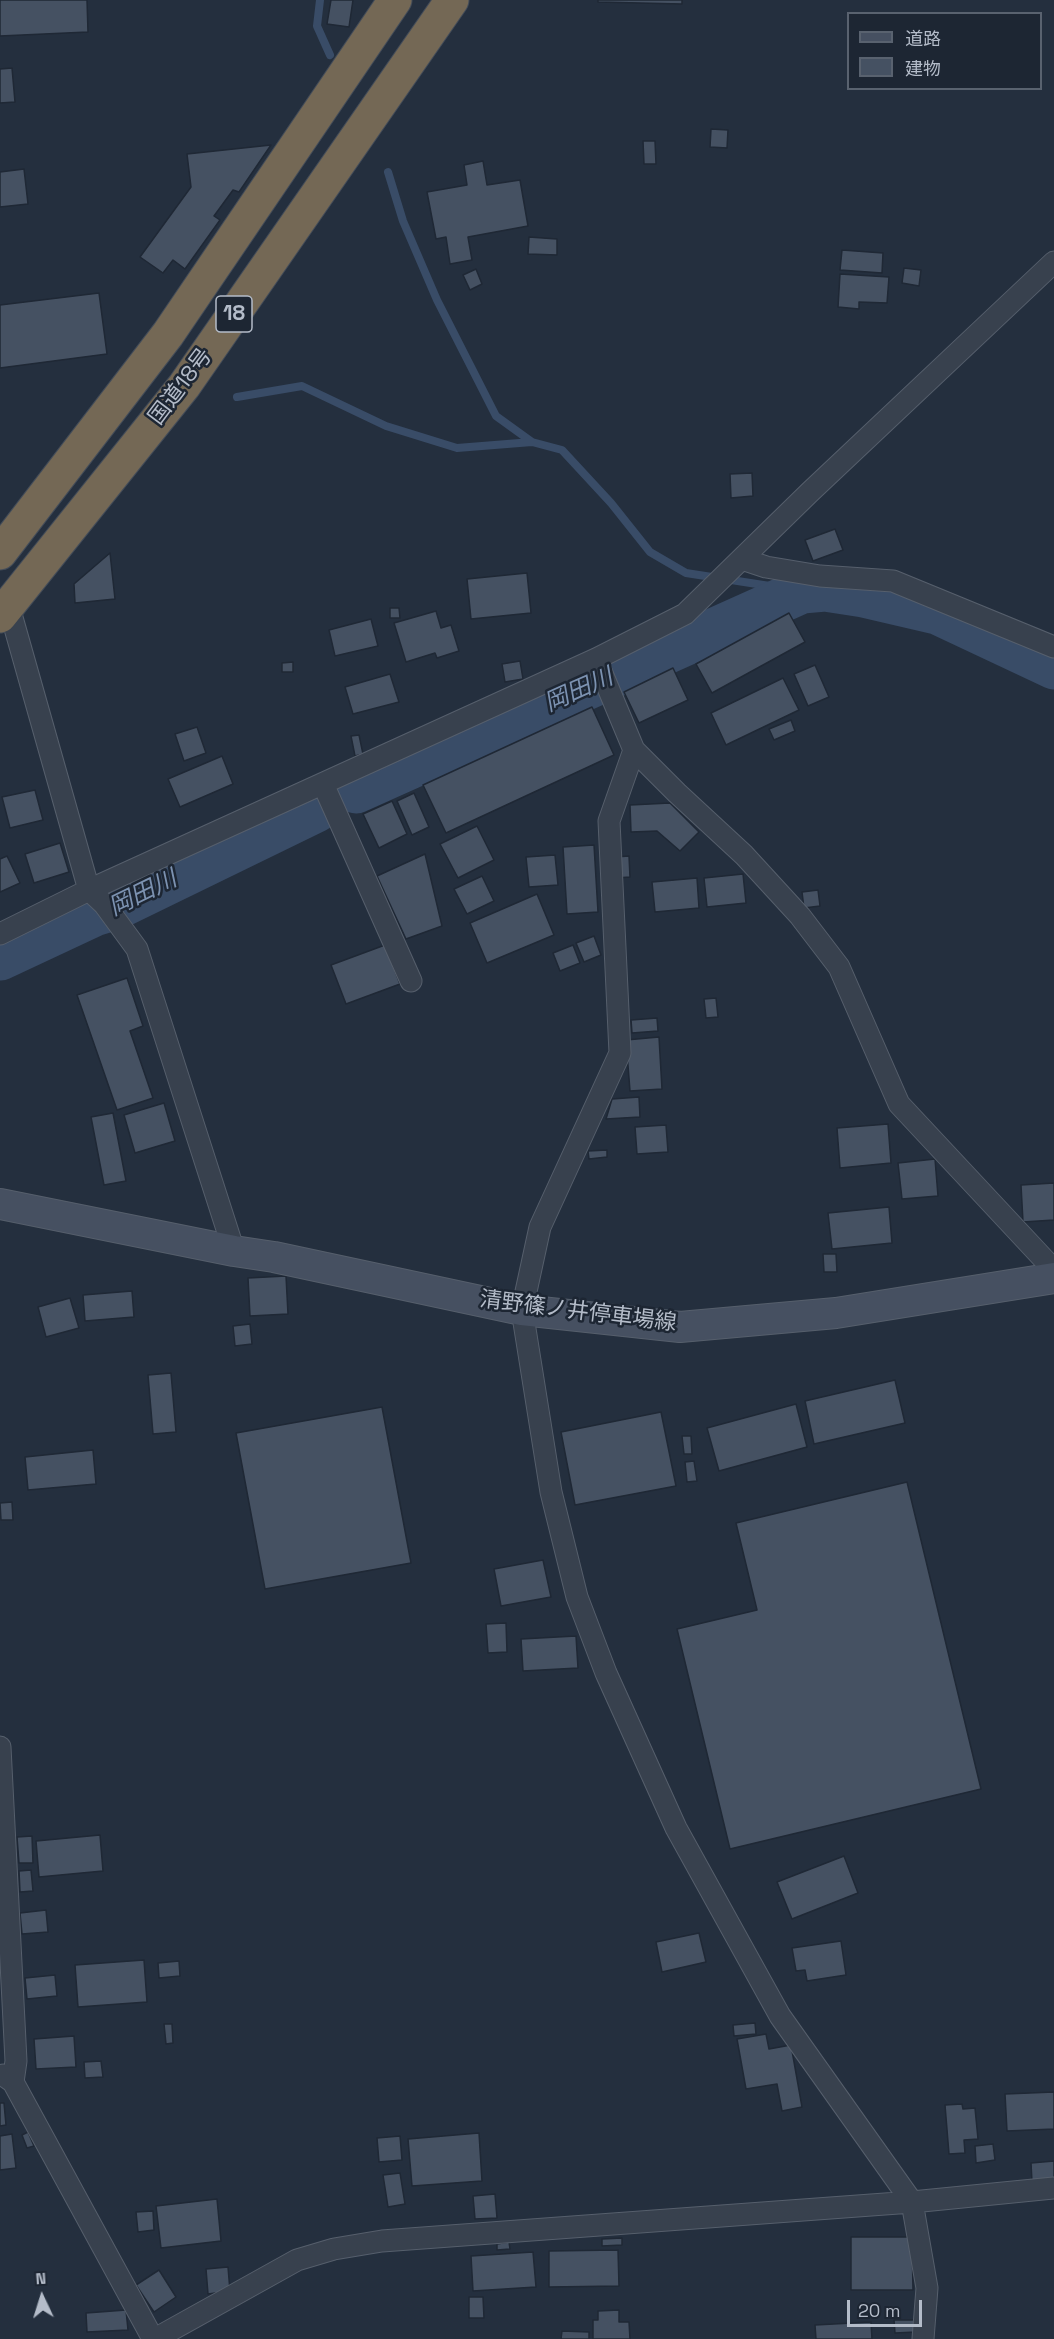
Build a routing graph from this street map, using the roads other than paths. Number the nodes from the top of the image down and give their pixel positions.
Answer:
1 (395, 0) edge
2 (452, 0) edge
3 (1054, 262) edge
4 (1, 551) edge
5 (742, 559) junction
6 (4, 612) edge
7 (1054, 647) edge
8 (602, 672) junction
9 (634, 750) junction
10 (323, 784) junction
11 (88, 890) junction
12 (0, 934) edge
13 (411, 981) dead end
14 (0, 1204) edge
15 (234, 1251) junction
16 (1054, 1270) edge
17 (1054, 1278) edge
18 (522, 1310) junction
19 (0, 1747) edge
20 (6, 2078) edge
21 (1054, 2188) edge
22 (912, 2202) junction
23 (154, 2339) edge
24 (923, 2339) edge

1 - 4 highway, 国道18号 / 18
2 - 6 highway, 国道18号 / 18
3 - 5 street
5 - 7 street
5 - 8 street
6 - 11 street
8 - 9 street
8 - 10 street
9 - 16 street
9 - 18 street
10 - 11 street
10 - 13 street
11 - 12 street
11 - 15 street
14 - 15 main road, 清野篠ノ井停車場線
15 - 18 main road, 清野篠ノ井停車場線
17 - 18 main road, 清野篠ノ井停車場線
18 - 22 street
19 - 20 street
20 - 23 street
21 - 22 street
22 - 23 street
22 - 24 street

